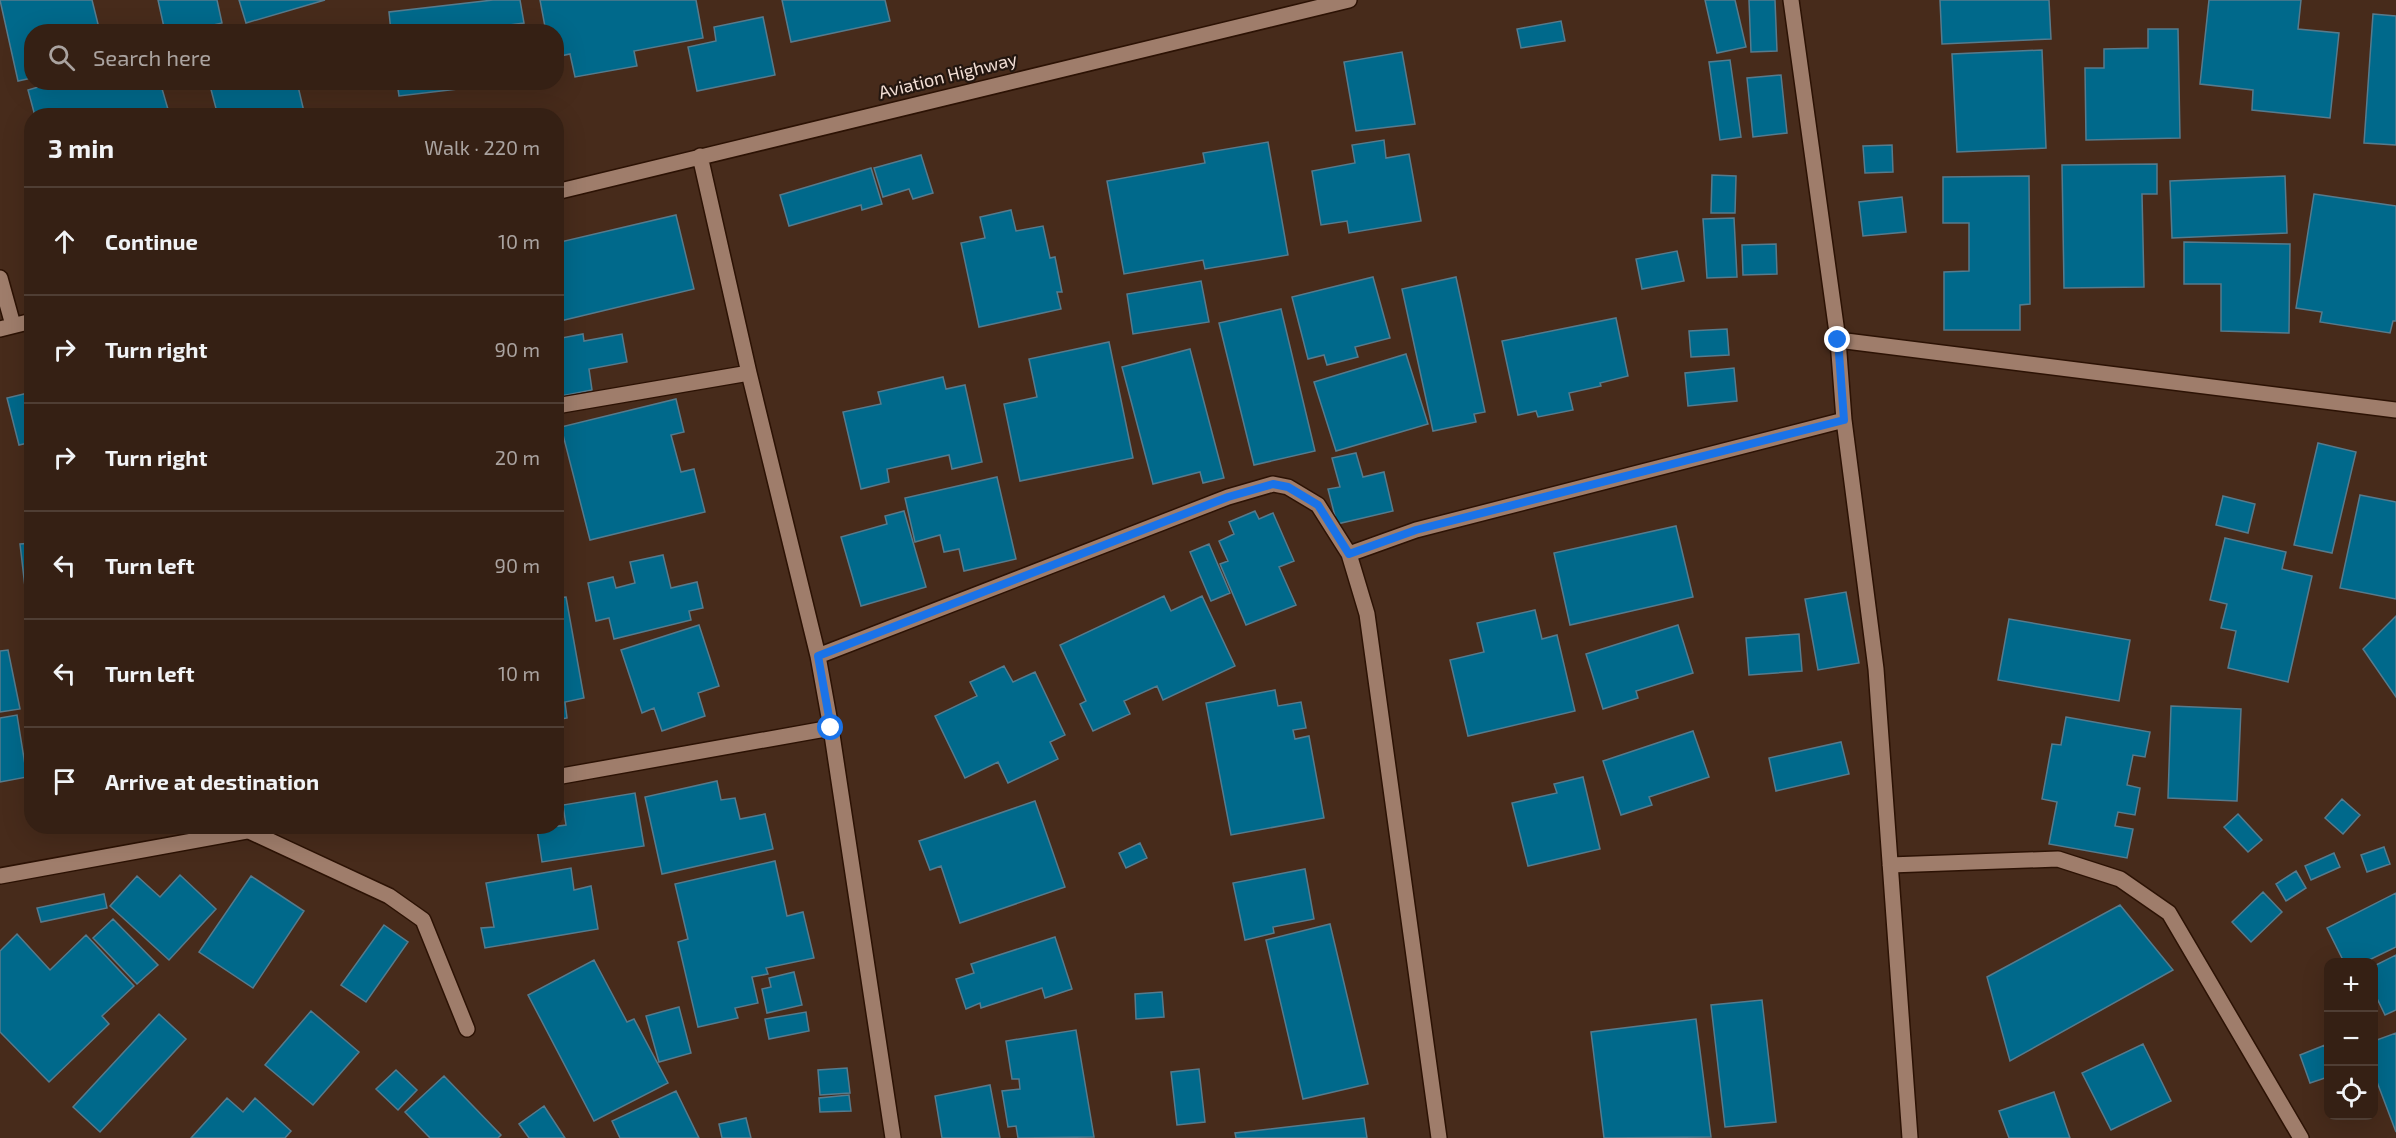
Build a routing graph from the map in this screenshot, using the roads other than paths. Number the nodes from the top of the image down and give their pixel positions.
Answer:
1 (1349, 0) edge
2 (1791, 0) edge
3 (700, 156) junction
4 (564, 190) edge
5 (0, 278) edge
6 (24, 323) edge
7 (6, 327) edge
8 (1838, 340) junction
9 (749, 373) junction
10 (564, 405) edge
11 (2396, 410) edge
12 (1844, 420) junction
13 (1349, 554) junction
14 (818, 656) junction
15 (831, 728) junction
16 (564, 776) edge
17 (232, 834) edge
18 (255, 834) edge
19 (1890, 865) junction
20 (0, 876) edge
21 (466, 1029) dead end
22 (893, 1138) edge
23 (1439, 1138) edge
24 (1910, 1138) edge
25 (2301, 1138) edge

1 - 3 street, Aviation Highway
2 - 8 street
3 - 4 street, Aviation Highway
3 - 9 street
5 - 7 street
6 - 7 street
8 - 11 street
8 - 12 street
9 - 10 street
9 - 14 street
12 - 13 street
12 - 19 street
13 - 14 street
13 - 23 street
14 - 15 street
15 - 16 street
15 - 22 street
17 - 20 street
18 - 21 street
19 - 24 street
19 - 25 street

